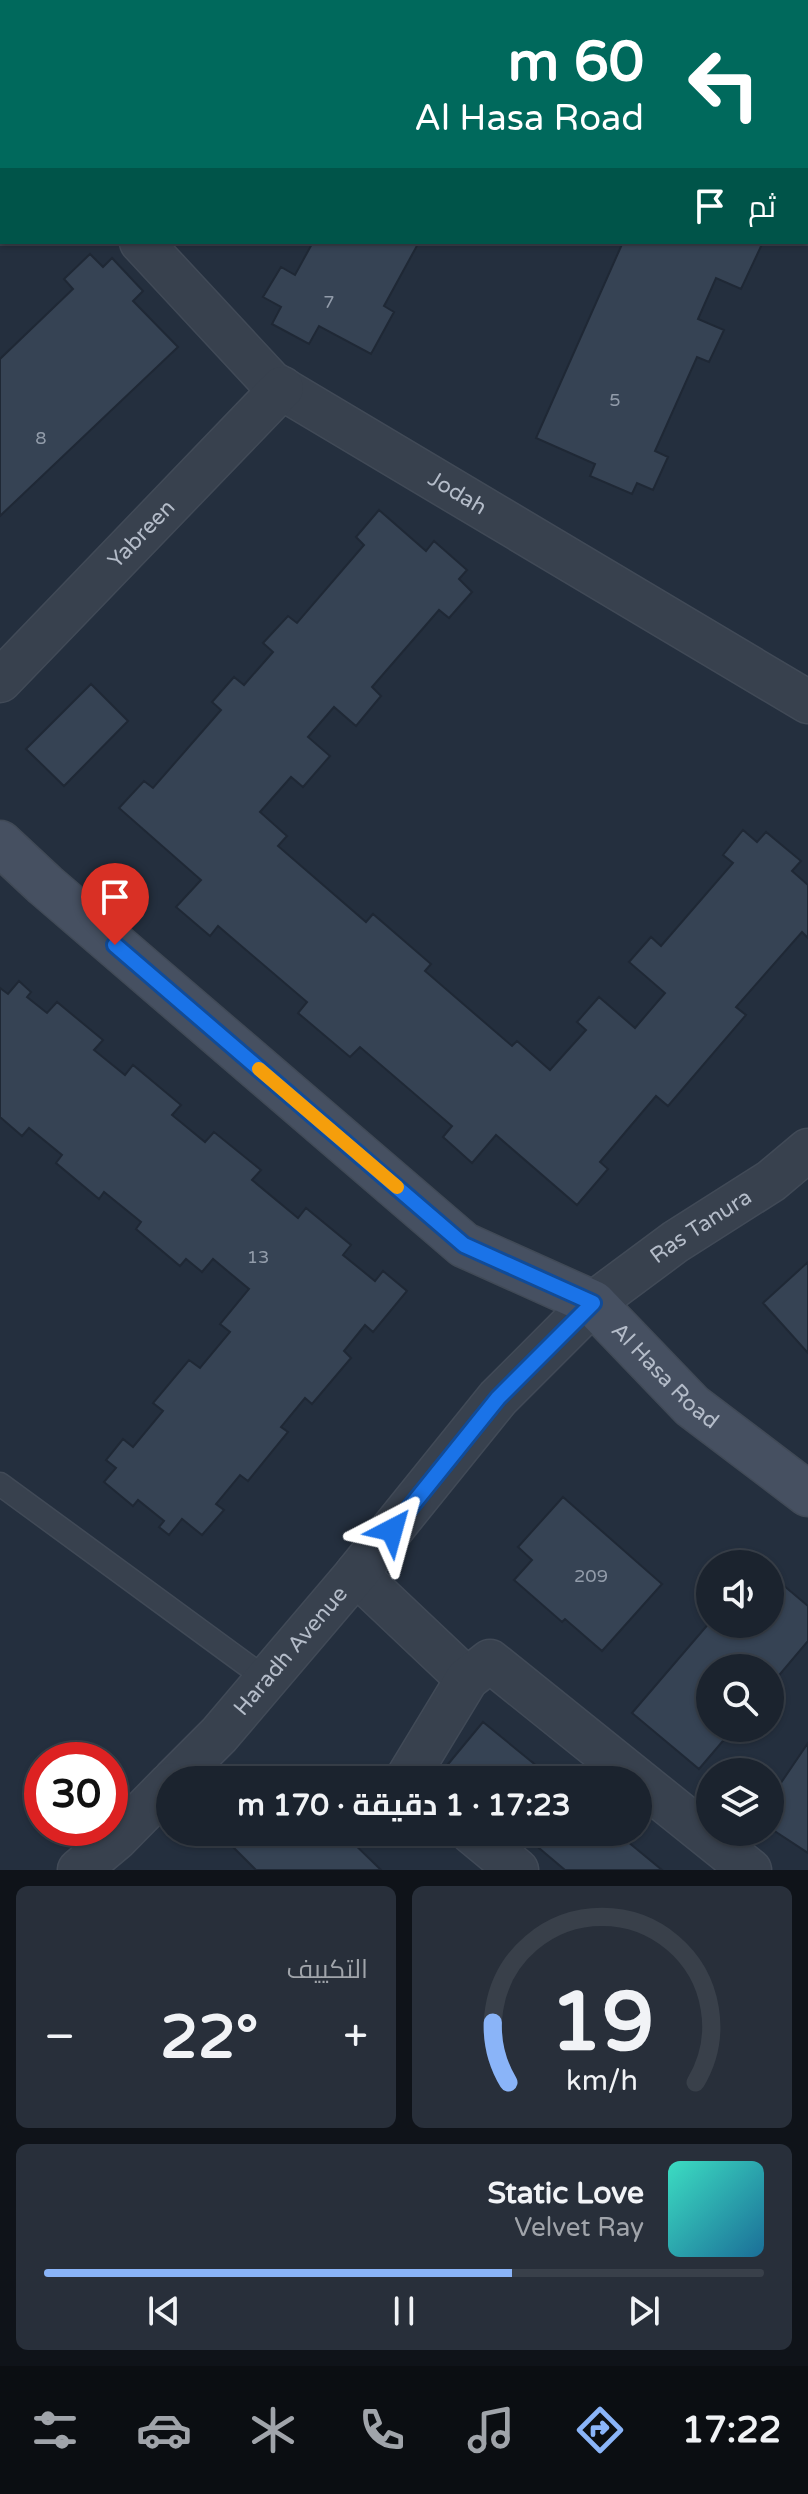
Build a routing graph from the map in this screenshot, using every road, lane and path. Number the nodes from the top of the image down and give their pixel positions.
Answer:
1 (143, 244) edge
2 (282, 388) junction
3 (0, 681) edge
4 (808, 702) edge
5 (0, 843) edge
6 (808, 1150) edge
7 (593, 1303) junction
8 (0, 1484) edge
9 (808, 1494) edge
10 (356, 1574) junction
11 (266, 1679) junction
12 (467, 1679) junction
13 (188, 1766) edge
14 (414, 1766) edge
15 (156, 1798) edge
16 (488, 1846) edge
17 (79, 1870) edge
18 (517, 1870) edge
19 (750, 1870) edge

1 - 2 street, Jodah
2 - 3 street, Yabreen
2 - 4 street, Jodah
5 - 7 main road, Al Hasa Road
6 - 7 street, Ras Tanura
7 - 9 main road, Al Hasa Road
7 - 10 street, Haradh Avenue
8 - 11 lane
10 - 11 street, Haradh Avenue
10 - 12 street
11 - 13 street, Haradh Avenue
12 - 14 street
12 - 19 street
15 - 17 street
16 - 18 street

